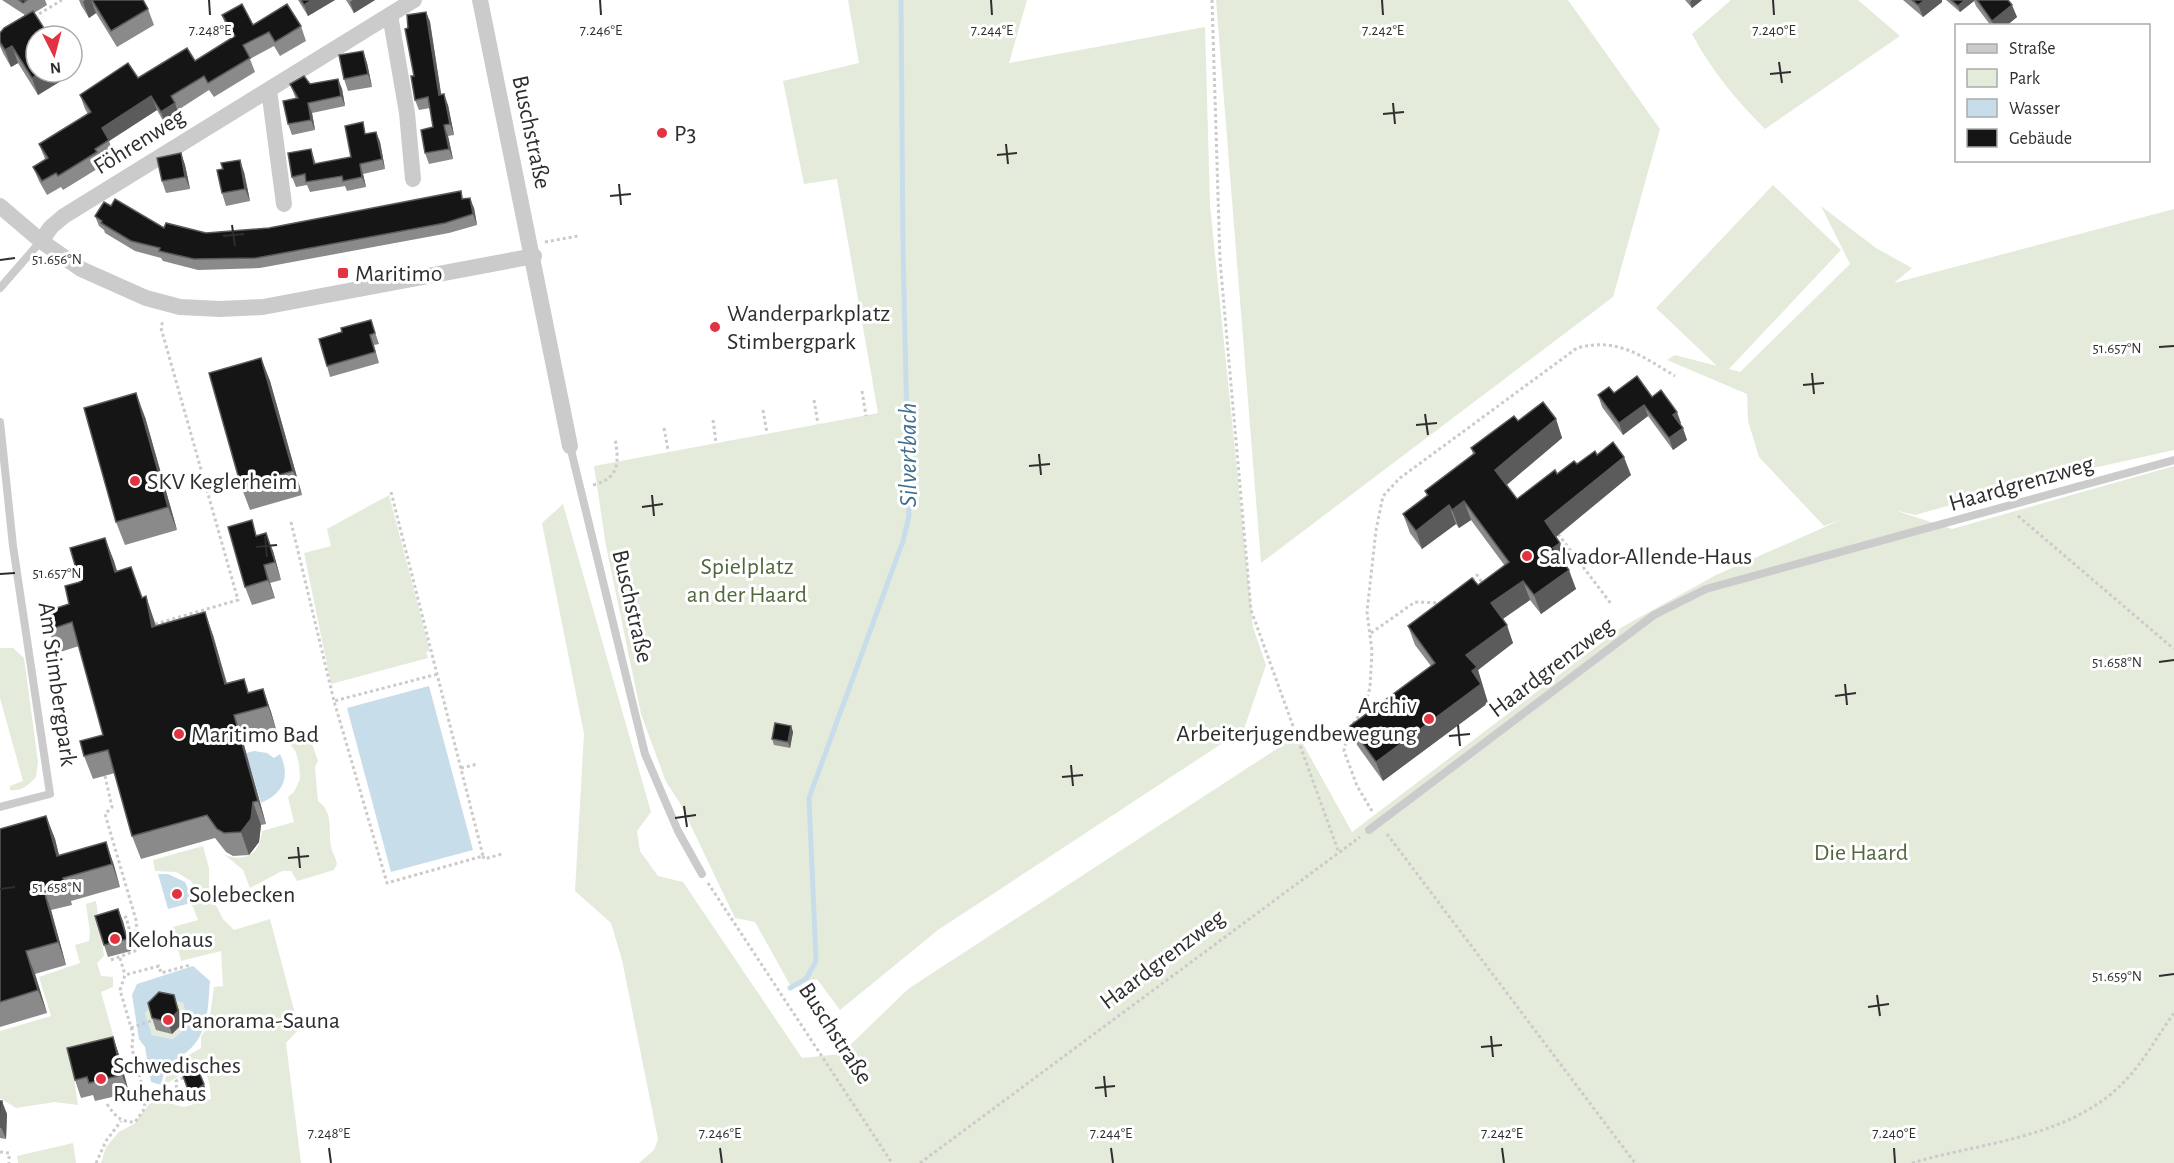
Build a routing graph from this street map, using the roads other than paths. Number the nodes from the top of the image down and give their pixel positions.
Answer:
1 (414, 0) edge
2 (480, 0) edge
3 (390, 15) junction
4 (269, 90) junction
5 (413, 179) dead end
6 (284, 204) dead end
7 (0, 206) edge
8 (41, 241) junction
9 (532, 250) junction
10 (0, 288) edge
11 (0, 422) edge
12 (570, 446) joint
13 (2174, 460) edge
14 (0, 807) edge
15 (1369, 830) road end
16 (702, 874) road end

1 - 3 street, Föhrenweg
2 - 9 street, Buschstraße
3 - 4 street, Föhrenweg
3 - 5 street
4 - 6 street
4 - 8 street, Föhrenweg
7 - 8 street
8 - 9 street
8 - 10 lane
9 - 12 street, Buschstraße
11 - 14 lane, Am Stimbergpark
12 - 16 lane, Buschstraße
13 - 15 lane, Haardgrenzweg

